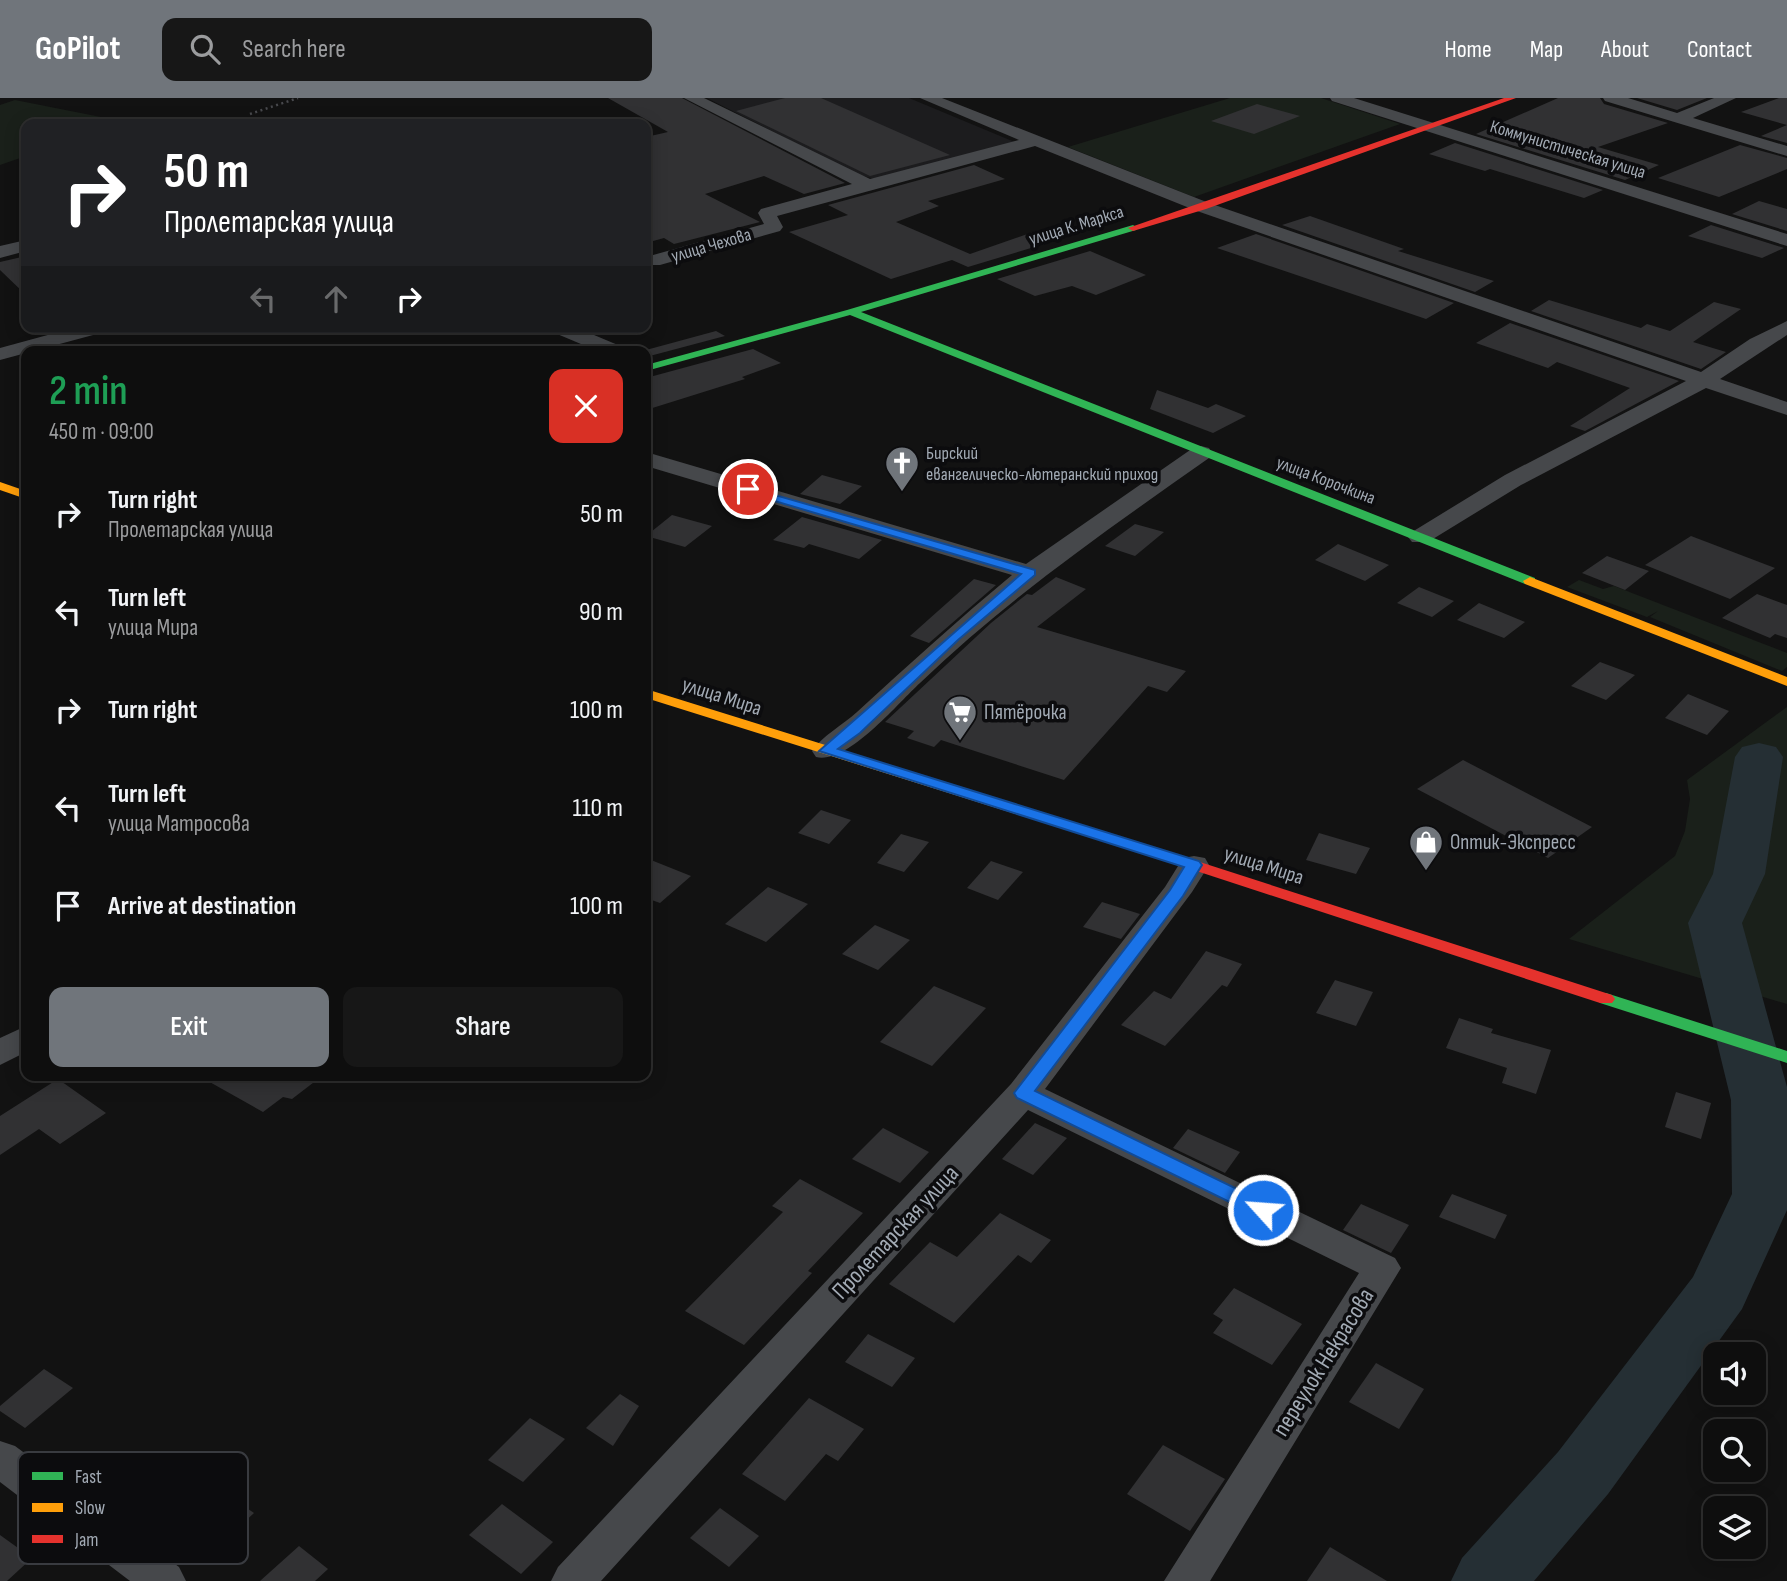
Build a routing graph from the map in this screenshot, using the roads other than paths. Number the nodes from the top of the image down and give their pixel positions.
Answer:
1 (692, 98) edge
2 (928, 98) edge
3 (1338, 98) edge
4 (1512, 98) edge
5 (1611, 98) edge
6 (1728, 98) edge
7 (1678, 118) junction
8 (1428, 127) junction
9 (1035, 141) junction
10 (1787, 151) edge
11 (868, 185) junction
12 (1203, 206) junction
13 (1787, 240) edge
14 (21, 246) edge
15 (0, 252) edge
16 (653, 261) dead end
17 (851, 312) junction
18 (1787, 327) edge
19 (79, 333) edge
20 (572, 333) edge
21 (30, 346) edge
22 (603, 346) edge
23 (21, 348) edge
24 (0, 354) edge
25 (651, 367) edge
26 (1703, 381) junction
27 (1787, 409) edge
28 (1201, 453) junction
29 (651, 459) edge
30 (0, 486) edge
31 (21, 493) edge
32 (1420, 537) junction
33 (1030, 573) junction
34 (1787, 682) edge
35 (651, 695) edge
36 (827, 751) junction
37 (1194, 865) junction
38 (21, 1040) edge
39 (0, 1053) edge
40 (1783, 1056) edge
41 (1023, 1093) junction
42 (0, 1458) edge
43 (18, 1472) edge
44 (141, 1564) edge
45 (164, 1581) edge
46 (573, 1581) edge
47 (1186, 1581) edge

1 - 11 street
2 - 9 street
3 - 8 street, Коммунистическая улица
4 - 8 main road, улица К. Маркса
5 - 7 street
6 - 7 street
7 - 10 street
8 - 12 main road, улица К. Маркса
8 - 13 street, Коммунистическая улица
9 - 11 street, улица Чехова
9 - 12 street
11 - 16 street, улица Чехова
12 - 17 main road, улица К. Маркса
12 - 26 street
14 - 15 street
17 - 25 main road, улица К. Маркса
17 - 28 main road, улица Корочкина
18 - 26 street
19 - 21 street
20 - 22 street
23 - 24 street
26 - 27 street
26 - 32 street
28 - 32 main road, улица Корочкина
28 - 33 street
29 - 33 street
30 - 31 main road
32 - 34 main road, улица Корочкина
33 - 36 street
35 - 36 main road, улица Мира
36 - 37 main road, улица Мира
37 - 40 main road, улица Мира
37 - 41 street, Пролетарская улица
38 - 39 street
41 - 46 street, Пролетарская улица
41 - 47 street, переулок Некрасова
42 - 43 street
44 - 45 street

